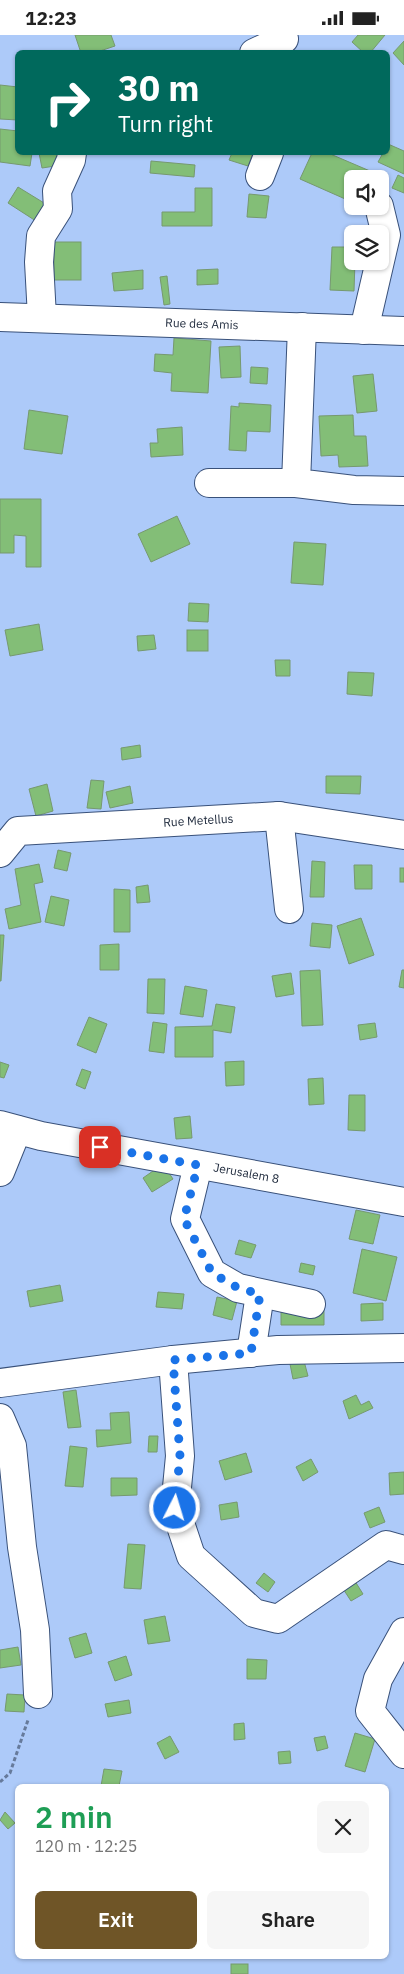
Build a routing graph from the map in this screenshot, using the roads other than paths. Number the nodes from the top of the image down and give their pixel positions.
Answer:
1 (284, 42) edge
2 (262, 50) edge
3 (72, 155) edge
4 (381, 215) edge
5 (0, 317) edge
6 (42, 317) junction
7 (302, 327) junction
8 (364, 330) junction
9 (404, 331) edge
10 (209, 483) dead end
11 (296, 483) junction
12 (404, 491) edge
13 (279, 816) junction
14 (404, 835) edge
15 (0, 853) edge
16 (289, 909) dead end
17 (9, 1127) edge
18 (198, 1165) junction
19 (0, 1173) edge
20 (404, 1202) edge
21 (260, 1294) junction
22 (311, 1304) dead end
23 (404, 1348) edge
24 (251, 1353) junction
25 (173, 1360) junction
26 (0, 1383) edge
27 (0, 1418) edge
28 (9, 1504) edge
29 (404, 1550) edge
30 (404, 1633) edge
31 (38, 1694) road end
32 (404, 1754) edge

1 - 2 street
3 - 6 street
4 - 8 street
5 - 6 street, Rue des Amis
6 - 7 street, Rue des Amis
7 - 8 street, Rue des Amis
7 - 11 street
8 - 9 street, Rue des Amis
10 - 11 street
11 - 12 street
13 - 14 street, Rue Metellus
13 - 15 street, Rue Metellus
13 - 16 street
17 - 18 street, Jerusalem 8
17 - 19 street
18 - 20 street, Jerusalem 8
18 - 21 street
21 - 22 street
21 - 24 street
23 - 24 street
24 - 25 street
25 - 26 street
25 - 29 street
27 - 28 street
28 - 31 street
30 - 32 street

